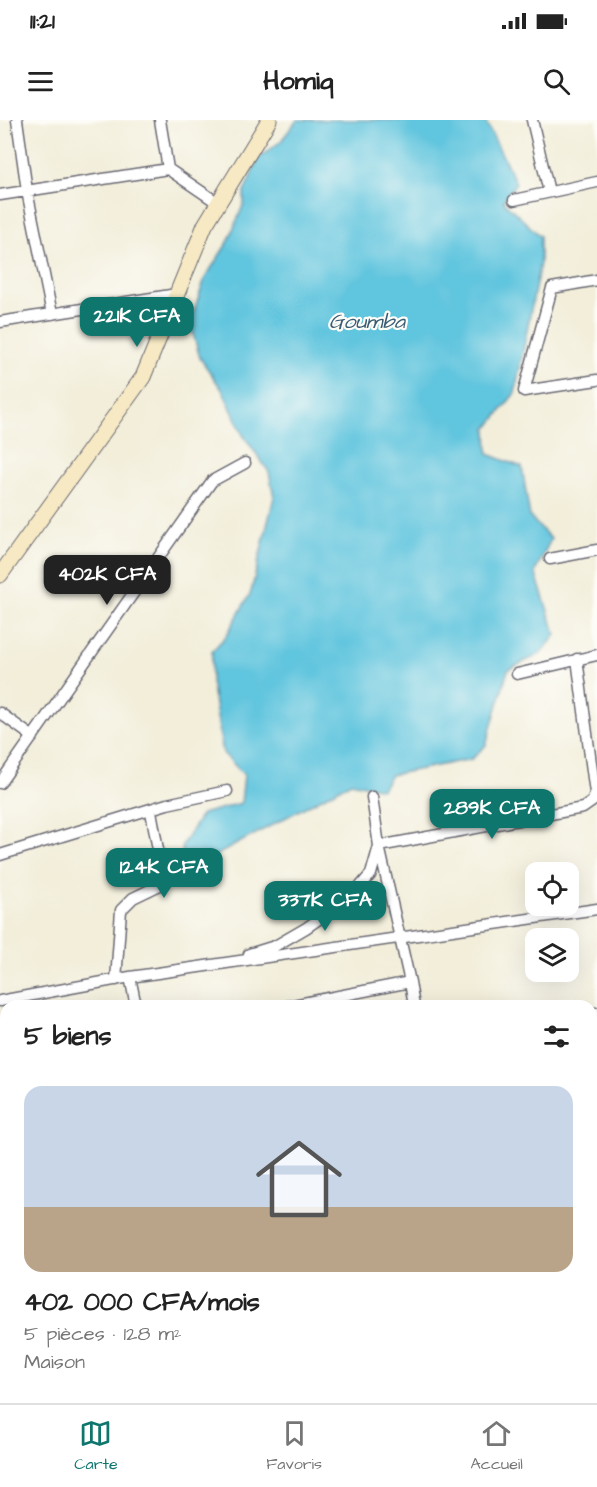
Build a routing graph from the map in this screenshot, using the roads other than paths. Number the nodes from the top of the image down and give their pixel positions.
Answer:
1 (17, 120) edge
2 (160, 120) edge
3 (269, 120) edge
4 (532, 120) edge
5 (168, 169) junction
6 (597, 182) edge
7 (27, 191) junction
8 (549, 192) junction
9 (0, 195) edge
10 (514, 200) dead end
11 (218, 203) junction
12 (597, 280) edge
13 (177, 294) junction
14 (52, 314) junction
15 (0, 322) edge
16 (597, 380) edge
17 (245, 463) dead end
18 (597, 550) edge
19 (550, 559) dead end
20 (0, 575) edge
21 (597, 655) edge
22 (577, 659) junction
23 (517, 674) dead end
24 (0, 713) edge
25 (33, 737) junction
26 (0, 783) edge
27 (227, 791) dead end
28 (372, 796) dead end
29 (151, 811) junction
30 (380, 846) junction
31 (0, 855) edge
32 (597, 909) edge
33 (400, 937) junction
34 (220, 964) junction
35 (130, 977) junction
36 (116, 980) junction
37 (410, 982) junction
38 (6, 1000) edge
39 (135, 1000) edge
40 (318, 1000) edge
41 (413, 1000) edge

1 - 7 street
2 - 5 street
3 - 11 main road
4 - 8 street
5 - 7 street
5 - 11 street
6 - 8 street
7 - 9 street
7 - 14 street
8 - 10 street
11 - 13 main road
12 - 16 street
13 - 14 street
13 - 20 main road
14 - 15 street
17 - 25 street
18 - 19 street
21 - 22 street
22 - 23 street
22 - 30 street
24 - 25 street
25 - 26 street
27 - 29 street
28 - 30 street
29 - 31 street
29 - 36 street
30 - 33 street
30 - 34 street
32 - 33 street
33 - 34 street
33 - 37 street
34 - 35 street
35 - 36 street
35 - 39 street
36 - 38 street
37 - 40 street
37 - 41 street

